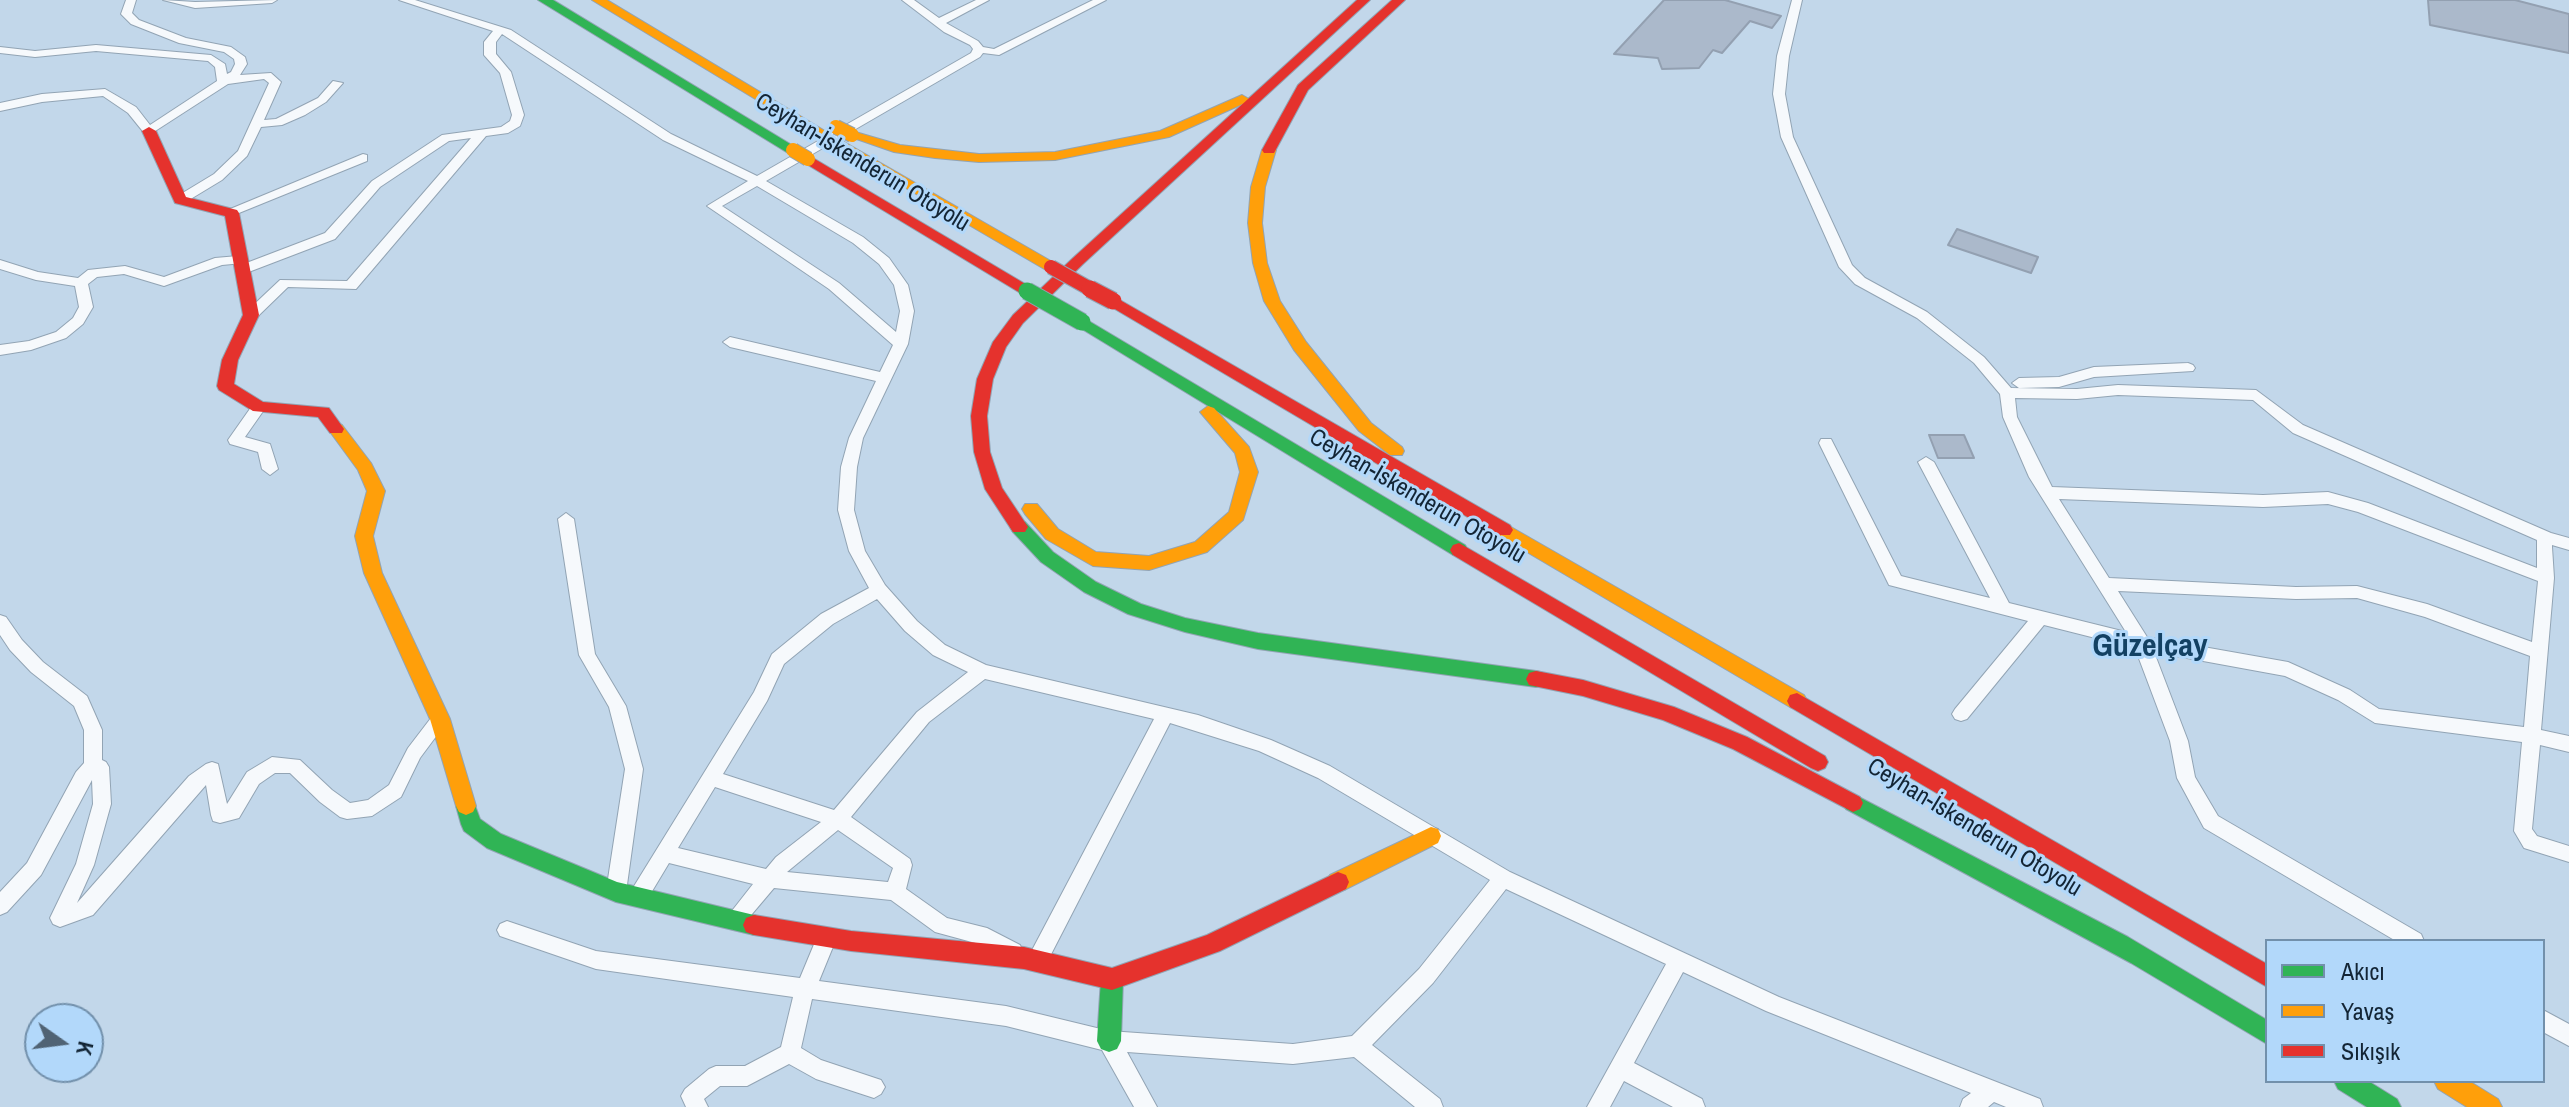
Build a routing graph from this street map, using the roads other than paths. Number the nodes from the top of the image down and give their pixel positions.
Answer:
1 (131, 0) edge
2 (168, 0) edge
3 (272, 0) edge
4 (404, 0) edge
5 (544, 0) edge
6 (598, 0) edge
7 (907, 0) edge
8 (984, 0) edge
9 (1101, 0) edge
10 (1364, 0) edge
11 (1390, 0) edge
12 (1399, 0) edge
13 (1797, 0) edge
14 (938, 23) junction
15 (500, 29) junction
16 (1333, 30) junction
17 (979, 49) junction
18 (0, 50) edge
19 (225, 81) junction
20 (337, 83) dead end
21 (0, 107) edge
22 (258, 124) junction
23 (149, 131) junction
24 (482, 133) junction
25 (837, 135) junction
26 (363, 158) dead end
27 (758, 181) junction
28 (180, 200) junction
29 (229, 212) junction
30 (0, 264) edge
31 (239, 265) junction
32 (81, 283) junction
33 (251, 315) junction
34 (1106, 338) junction
35 (730, 342) dead end
36 (901, 344) junction
37 (0, 350) edge
38 (2188, 368) dead end
39 (884, 378) junction
40 (1005, 380) dead end
41 (2002, 388) junction
42 (259, 407) junction
43 (1826, 443) dead end
44 (1926, 462) dead end
45 (270, 469) dead end
46 (2047, 493) junction
47 (1021, 494) dead end
48 (566, 519) dead end
49 (2546, 537) junction
50 (2569, 544) edge
51 (2546, 578) junction
52 (2104, 584) junction
53 (879, 590) junction
54 (2003, 608) junction
55 (2040, 618) junction
56 (0, 622) edge
57 (2142, 643) junction
58 (2539, 652) junction
59 (1747, 670) junction
60 (982, 671) junction
61 (1961, 714) dead end
62 (1165, 716) junction
63 (440, 719) junction
64 (2534, 736) junction
65 (2569, 744) edge
66 (93, 765) junction
67 (712, 778) junction
68 (838, 819) junction
69 (1431, 836) junction
70 (667, 854) junction
71 (2569, 854) edge
72 (1503, 878) junction
73 (769, 879) junction
74 (616, 892) junction
75 (895, 892) junction
76 (638, 897) junction
77 (0, 906) edge
78 (734, 921) junction
79 (507, 930) dead end
80 (2411, 939) edge
81 (823, 946) junction
82 (2138, 955) junction
83 (1030, 960) junction
84 (1679, 960) junction
85 (2265, 975) edge
86 (1112, 979) junction
87 (806, 988) junction
88 (2545, 1021) edge
89 (2265, 1032) edge
90 (2569, 1036) edge
91 (1109, 1041) junction
92 (1357, 1046) junction
93 (790, 1053) junction
94 (1620, 1067) junction
95 (2349, 1083) edge
96 (2449, 1083) edge
97 (874, 1087) dead end
98 (1991, 1091) junction
99 (697, 1107) edge
100 (1146, 1107) edge
101 (1432, 1107) edge
102 (1598, 1107) edge
103 (1694, 1107) edge
104 (1971, 1107) edge
105 (2032, 1107) edge
106 (2389, 1107) edge
107 (2490, 1107) edge

1 - 19 street
2 - 3 street
4 - 15 street
5 - 34 main road, Ceyhan-İskenderun Otoyolu, bridge
6 - 25 main road, Ceyhan-İskenderun Otoyolu
7 - 14 street
8 - 14 street
9 - 17 street
10 - 16 main road
11 - 40 main road
12 - 59 main road
13 - 41 street
14 - 17 street
15 - 24 street
15 - 27 street
16 - 25 main road
16 - 82 main road
17 - 27 street
18 - 19 street
19 - 22 street
19 - 23 street
20 - 22 street
21 - 23 street
22 - 28 street
23 - 28 main road
24 - 31 street
24 - 33 street
25 - 59 main road, Ceyhan-İskenderun Otoyolu, bridge
26 - 29 street
27 - 36 street
27 - 36 street
28 - 29 main road
29 - 31 main road
30 - 32 street
31 - 32 street
31 - 33 main road
32 - 37 street
33 - 42 main road
34 - 47 main road
34 - 82 main road, Ceyhan-İskenderun Otoyolu
35 - 39 street
36 - 39 street
38 - 41 street
39 - 53 street
41 - 46 street
41 - 49 street
42 - 45 street
42 - 63 main road
43 - 54 street
44 - 54 street
46 - 51 street
46 - 52 street
48 - 74 street
49 - 50 street
49 - 51 street
51 - 58 street
52 - 57 street
52 - 58 street
53 - 60 street
53 - 67 street
54 - 55 street
55 - 57 street
55 - 61 street
56 - 66 street
57 - 64 street
57 - 80 street
58 - 64 street
59 - 85 main road, Ceyhan-İskenderun Otoyolu
60 - 62 street
60 - 68 street
62 - 69 street
62 - 83 street
63 - 66 street
63 - 74 main road
64 - 65 street
64 - 71 street
66 - 77 street
67 - 68 street
67 - 70 street
68 - 73 street
68 - 75 street
69 - 72 street
69 - 86 main road
70 - 73 street
70 - 76 street
72 - 84 street
72 - 92 street
73 - 75 street
73 - 78 street
74 - 76 main road
75 - 83 street
76 - 78 main road
78 - 81 main road
79 - 87 street
81 - 83 main road
81 - 87 street
82 - 89 main road, Ceyhan-İskenderun Otoyolu
83 - 86 main road
84 - 94 street
84 - 98 street
86 - 91 main road
87 - 91 street
87 - 93 street
88 - 90 street
91 - 92 street
91 - 100 street
92 - 101 street
93 - 97 street
93 - 99 street
94 - 102 street
94 - 103 street
95 - 106 main road
96 - 107 main road
98 - 104 street
98 - 105 street

